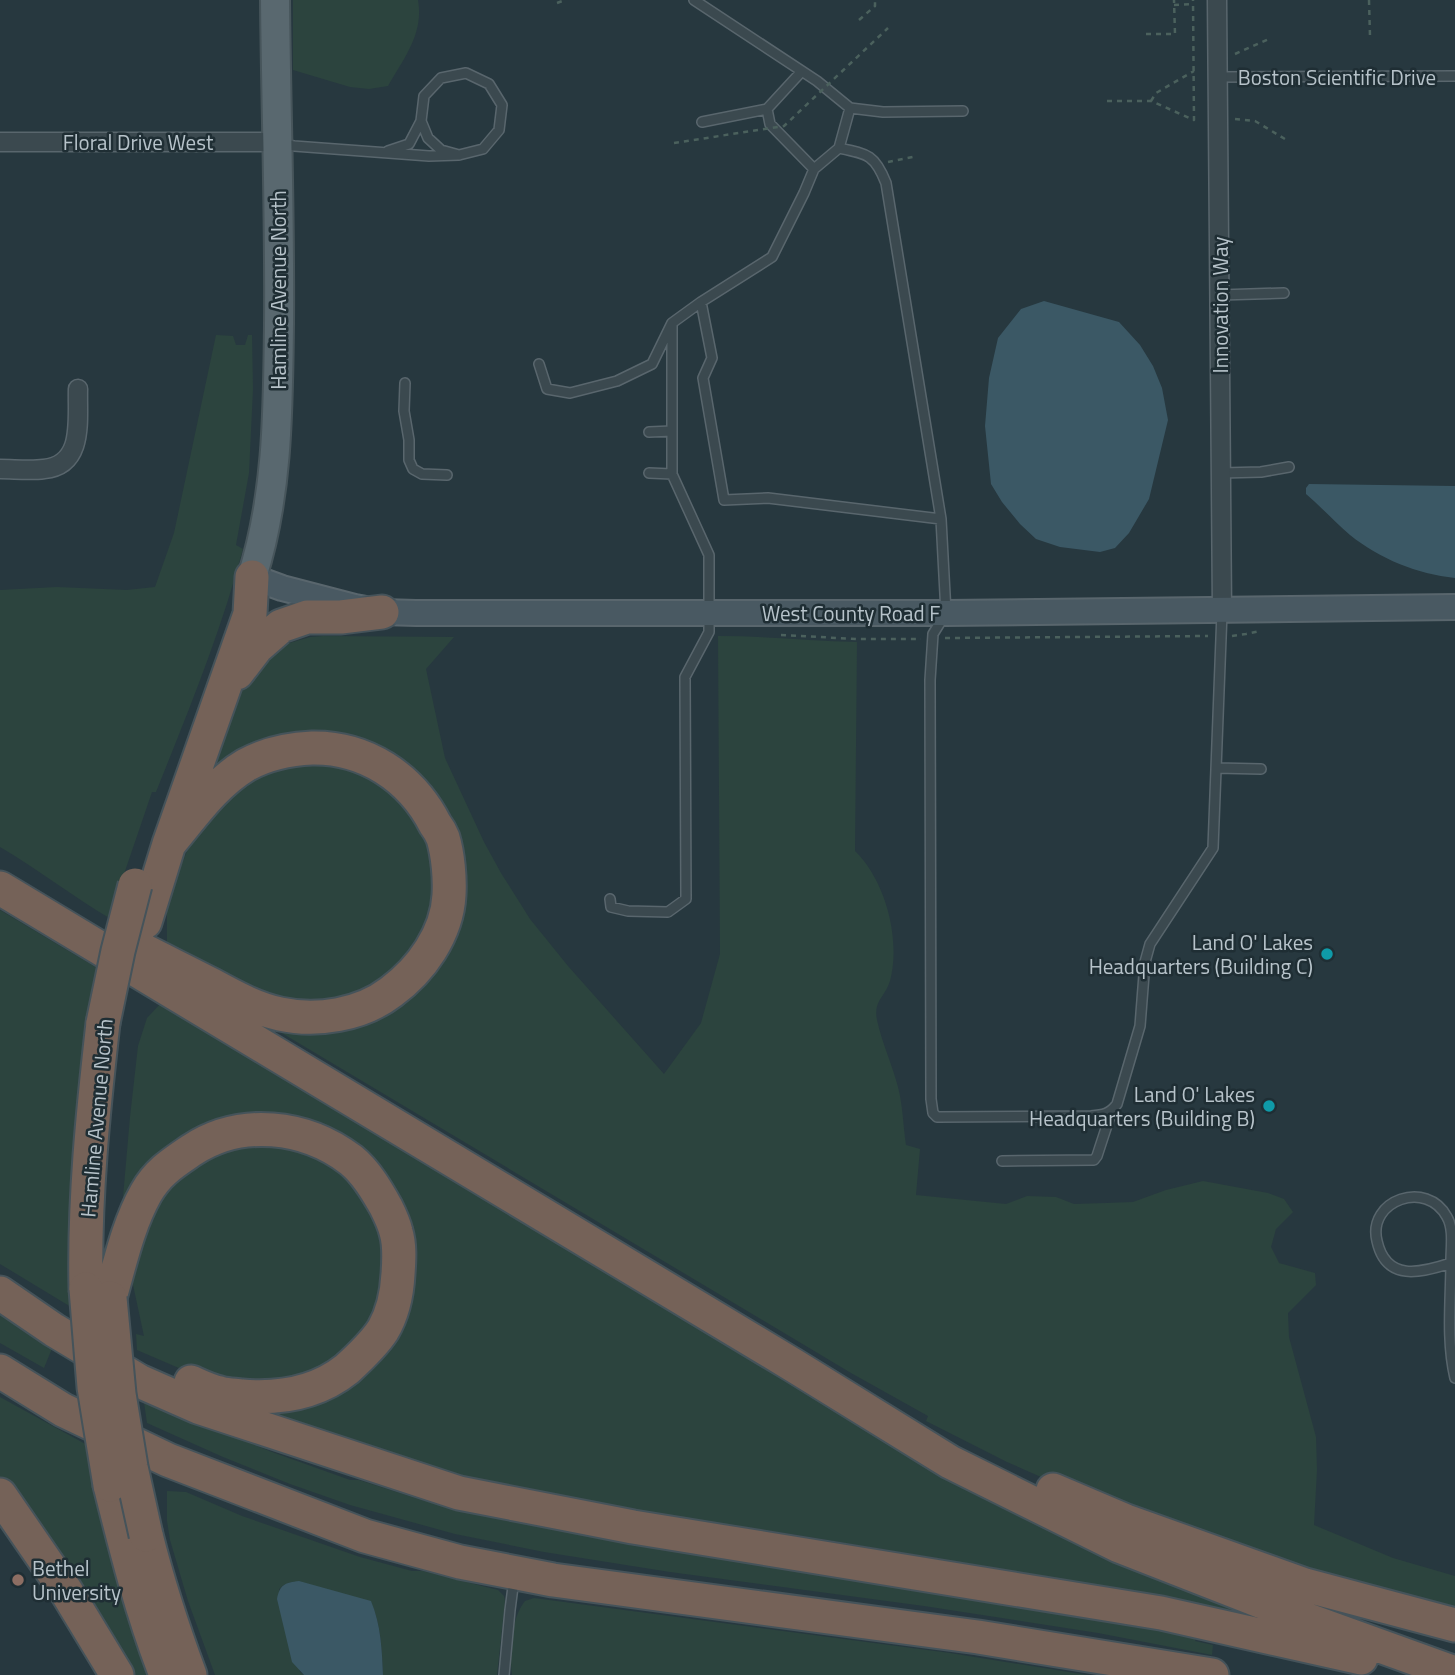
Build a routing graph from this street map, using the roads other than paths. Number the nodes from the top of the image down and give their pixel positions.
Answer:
1 (275, 0) edge
2 (694, 0) edge
3 (1217, 0) edge
4 (802, 71) junction
5 (1455, 76) edge
6 (1219, 77) junction
7 (850, 108) junction
8 (767, 110) junction
9 (963, 111) dead end
10 (421, 121) junction
11 (702, 122) dead end
12 (0, 142) edge
13 (276, 142) junction
14 (839, 148) junction
15 (383, 152) junction
16 (458, 155) junction
17 (814, 169) junction
18 (1284, 293) dead end
19 (1220, 295) junction
20 (701, 302) junction
21 (672, 323) junction
22 (540, 364) dead end
23 (405, 383) dead end
24 (78, 389) dead end
25 (672, 431) junction
26 (649, 432) dead end
27 (1289, 467) dead end
28 (0, 469) edge
29 (1221, 472) junction
30 (649, 473) dead end
31 (672, 474) junction
32 (447, 475) dead end
33 (941, 519) junction
34 (252, 577) junction
35 (1455, 607) edge
36 (1222, 611) junction
37 (382, 612) junction
38 (946, 612) junction
39 (710, 614) junction
40 (223, 692) junction
41 (1217, 768) junction
42 (1261, 769) dead end
43 (169, 844) junction
44 (0, 876) edge
45 (0, 888) edge
46 (610, 899) dead end
47 (112, 1032) junction
48 (1112, 1110) junction
49 (1002, 1161) dead end
50 (1451, 1263) junction
51 (0, 1293) edge
52 (98, 1294) junction
53 (54, 1330) junction
54 (793, 1364) junction
55 (0, 1371) edge
56 (1455, 1378) edge
57 (0, 1494) edge
58 (515, 1572) junction
59 (1455, 1625) edge
60 (1455, 1673) edge
61 (117, 1675) edge
62 (166, 1675) edge
63 (190, 1675) edge
64 (504, 1675) edge
65 (1212, 1675) edge
66 (1438, 1675) edge

1 - 13 main road, Hamline Avenue North
2 - 4 lane
3 - 6 street, Innovation Way
4 - 7 lane
4 - 8 lane
5 - 6 lane, Boston Scientific Drive
6 - 19 street, Innovation Way
7 - 9 lane
7 - 14 lane
8 - 11 lane
8 - 17 lane
10 - 15 lane
10 - 16 lane
10 - 16 lane
12 - 13 street, Floral Drive West
13 - 15 lane
13 - 34 main road, Hamline Avenue North
14 - 17 lane
14 - 33 lane
15 - 16 lane
17 - 20 lane
18 - 19 lane
19 - 29 street, Innovation Way
20 - 21 lane
20 - 33 lane
21 - 22 lane
21 - 25 lane
23 - 32 lane
24 - 28 street
25 - 26 lane
25 - 31 lane
27 - 29 lane
29 - 36 street, Innovation Way
30 - 31 lane
31 - 39 lane
33 - 38 lane
34 - 37 street, West County Road F
34 - 40 highway, Hamline Avenue North
34 - 47 highway, Hamline Avenue North, bridge
35 - 36 street, West County Road F
36 - 38 street, West County Road F
36 - 41 lane
37 - 39 street, West County Road F
37 - 40 highway
38 - 39 street, West County Road F
38 - 48 lane
39 - 46 lane
40 - 43 highway, Hamline Avenue North
41 - 42 lane
41 - 48 lane
43 - 44 highway
43 - 47 highway, Hamline Avenue North
45 - 54 highway
47 - 52 highway, Hamline Avenue North
48 - 49 lane
50 - 50 lane
50 - 56 lane
51 - 53 highway
52 - 53 highway
52 - 62 highway, Hamline Avenue North, bridge
52 - 63 highway, Hamline Avenue North, bridge
53 - 66 highway
54 - 59 highway
54 - 60 highway
55 - 58 highway
57 - 61 highway
58 - 64 lane
58 - 65 highway

